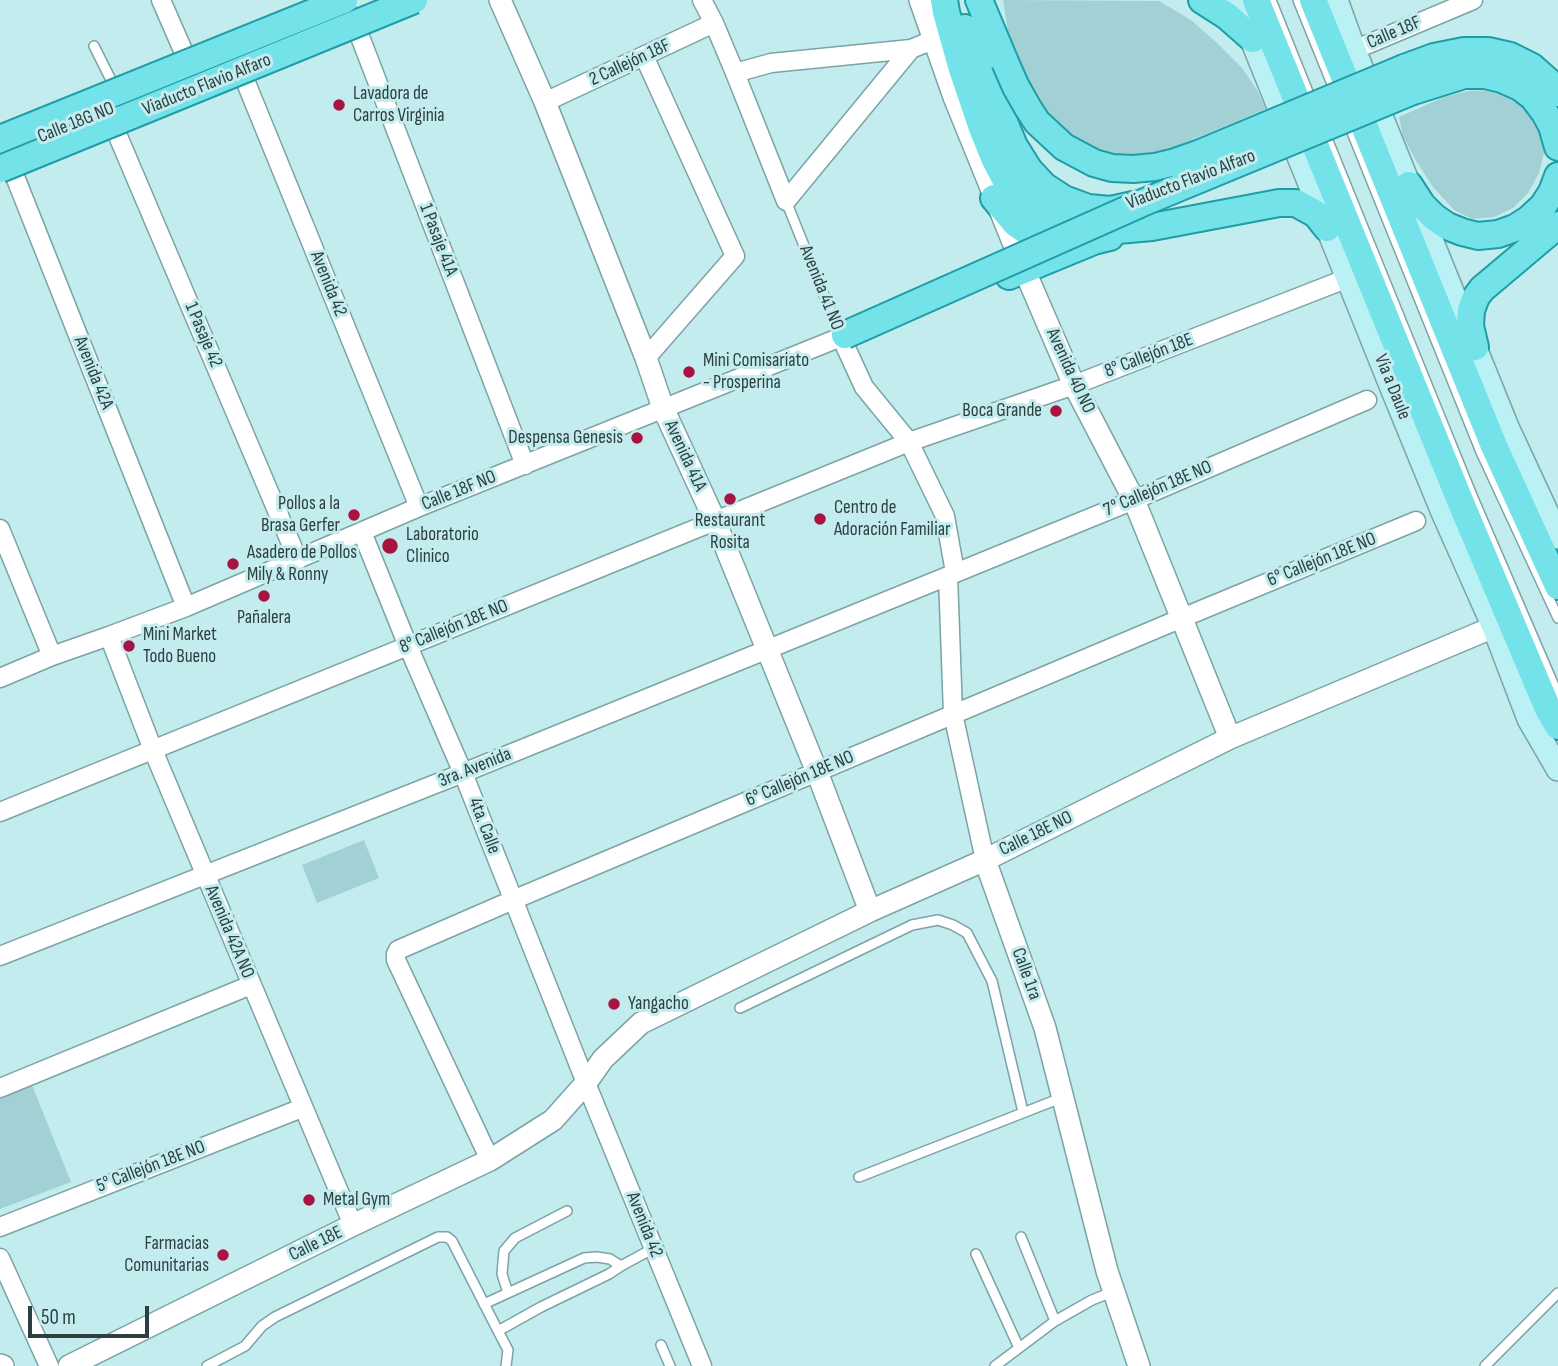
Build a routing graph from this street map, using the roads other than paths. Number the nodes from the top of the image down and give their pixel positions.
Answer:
1 (161, 0) edge
2 (386, 0) edge
3 (414, 0) edge
4 (500, 0) edge
5 (702, 0) edge
6 (920, 0) edge
7 (944, 0) edge
8 (954, 0) edge
9 (979, 0) edge
10 (993, 0) edge
11 (1202, 0) edge
12 (1236, 0) edge
13 (1256, 0) edge
14 (1271, 0) edge
15 (1298, 0) edge
16 (1313, 0) edge
17 (1336, 0) edge
18 (1473, 0) edge
19 (347, 5) edge
20 (714, 23) junction
21 (1253, 39) junction
22 (933, 40) junction
23 (94, 46) dead end
24 (912, 50) junction
25 (1354, 50) junction
26 (644, 56) junction
27 (237, 60) junction
28 (1005, 62) junction
29 (735, 73) junction
30 (195, 78) junction
31 (1409, 79) junction
32 (1558, 93) edge
33 (545, 102) junction
34 (115, 108) junction
35 (1558, 147) edge
36 (1, 150) edge
37 (1558, 176) edge
38 (1409, 185) junction
39 (994, 198) junction
40 (786, 201) junction
41 (1142, 202) junction
42 (1558, 225) edge
43 (1152, 227) junction
44 (1327, 228) junction
45 (1094, 241) junction
46 (1024, 269) junction
47 (1348, 278) junction
48 (843, 336) junction
49 (1475, 347) junction
50 (646, 358) junction
51 (1074, 386) junction
52 (1367, 400) dead end
53 (663, 408) junction
54 (909, 442) junction
55 (525, 465) junction
56 (1135, 500) junction
57 (419, 507) junction
58 (715, 521) junction
59 (1416, 521) dead end
60 (0, 529) edge
61 (362, 533) junction
62 (1558, 537) edge
63 (298, 559) junction
64 (951, 571) junction
65 (1558, 586) edge
66 (186, 607) junction
67 (1182, 618) junction
68 (1558, 618) edge
69 (1502, 624) junction
70 (109, 636) junction
71 (408, 646) junction
72 (767, 649) junction
73 (52, 656) junction
74 (0, 678) edge
75 (1558, 695) edge
76 (953, 714) junction
77 (1558, 726) edge
78 (1230, 738) junction
79 (153, 750) junction
80 (1558, 769) edge
81 (817, 772) junction
82 (463, 773) junction
83 (0, 812) edge
84 (985, 860) junction
85 (205, 874) junction
86 (513, 900) junction
87 (870, 911) junction
88 (0, 956) edge
89 (251, 985) junction
90 (740, 1008) dead end
91 (586, 1083) junction
92 (0, 1088) edge
93 (1063, 1097) junction
94 (302, 1108) junction
95 (1023, 1112) junction
96 (490, 1160) junction
97 (859, 1177) dead end
98 (568, 1211) dead end
99 (353, 1225) junction
100 (0, 1227) edge
101 (1021, 1237) dead end
102 (653, 1248) junction
103 (976, 1254) dead end
104 (0, 1258) edge
105 (621, 1266) junction
106 (1114, 1291) junction
107 (508, 1293) junction
108 (1558, 1293) edge
109 (484, 1304) junction
110 (1055, 1321) junction
111 (498, 1331) junction
112 (661, 1345) dead end
113 (1019, 1349) junction
114 (49, 1366) edge
115 (69, 1366) edge
116 (207, 1366) edge
117 (506, 1366) edge
118 (670, 1366) edge
119 (702, 1366) edge
120 (995, 1366) edge
121 (1139, 1366) edge
122 (1485, 1366) edge

1 - 30 street
2 - 19 street, Calle 18G NO
3 - 36 main road, Viaducto Flavio Alfaro, bridge
4 - 33 street, Avenida 41A
5 - 20 street, Avenida 41 NO
6 - 22 street, Avenida 40 NO
7 - 43 main road
8 - 41 main road, Viaducto Flavio Alfaro, bridge
9 - 28 main road
10 - 28 main road
11 - 21 main road
12 - 21 main road, Vía a Daule
13 - 69 main road, Vía a Daule
14 - 75 lane, Vía a Daule
15 - 68 lane
16 - 65 main road
17 - 25 main road
18 - 25 street, Calle 18F
19 - 27 street, Calle 18G NO
19 - 36 main road, Viaducto Flavio Alfaro, bridge
19 - 55 street, 1 Pasaje 41A
20 - 26 street, 2 Callejón 18F
20 - 29 street, Avenida 41 NO
21 - 44 main road, Vía a Daule
22 - 24 street
22 - 39 street, Avenida 40 NO
23 - 34 lane
24 - 29 street
24 - 40 street
25 - 38 main road
26 - 33 street, 2 Callejón 18F
26 - 50 street
27 - 30 street, Calle 18G NO
27 - 57 street, Avenida 42
28 - 31 main road, bridge
29 - 40 street, Avenida 41 NO
30 - 34 street, Calle 18G NO
31 - 32 main road
31 - 35 main road
31 - 41 main road, Viaducto Flavio Alfaro, bridge
33 - 50 street, Avenida 41A
34 - 36 street, Calle 18G NO
34 - 63 street, 1 Pasaje 42
36 - 66 street, Avenida 42A
37 - 38 main road
38 - 49 main road
39 - 45 main road
39 - 46 street, Avenida 40 NO
40 - 48 lane, Avenida 41 NO
41 - 48 main road, bridge
42 - 49 main road
43 - 44 main road
43 - 45 main road
44 - 47 main road, Vía a Daule
45 - 46 main road
46 - 48 main road
46 - 51 street, Avenida 40 NO
47 - 51 street, 8° Callejón 18E
47 - 69 main road, Vía a Daule
48 - 53 street, Calle 18F NO
48 - 54 street, Avenida 41 NO
49 - 62 main road
50 - 53 street, Avenida 41A
51 - 54 street, 8° Callejón 18E
51 - 56 street, Avenida 40 NO
52 - 56 street, 7° Callejón 18E NO
53 - 55 street, Calle 18F NO
53 - 58 street, Avenida 41A
54 - 58 street, 8° Callejón 18E NO
54 - 64 street, Avenida 41 NO
55 - 57 street, Calle 18F NO
56 - 64 street, 7° Callejón 18E NO
56 - 67 street, Avenida 40 NO
57 - 61 street, Calle 18F NO
58 - 71 street, 8° Callejón 18E NO
58 - 72 street, Avenida 41A
59 - 67 street, 6° Callejón 18E NO
60 - 73 street
61 - 63 street, Calle 18F NO
61 - 71 street, 4ta. Calle
63 - 66 street, Calle 18F NO
64 - 72 street, 3ra. Avenida
64 - 76 street, Calle 1ra
66 - 70 street, Calle 18F NO
67 - 76 street, 6° Callejón 18E NO
67 - 78 street, Avenida 40 NO
69 - 77 main road, Vía a Daule
69 - 78 street, Calle 18E NO
69 - 80 main road, Vía a Daule
70 - 73 street, Calle 18F NO
70 - 79 street, Avenida 42A NO
71 - 79 street, 8° Callejón 18E NO
71 - 82 street, 4ta. Calle
72 - 81 street, Avenida 41A
72 - 82 street, 3ra. Avenida
73 - 74 street, Calle 18F NO
76 - 81 street, 6° Callejón 18E NO
76 - 84 street, Calle 1ra
78 - 84 street, Calle 18E NO
79 - 83 street, 8° Callejón 18E NO
79 - 85 street, Avenida 42A NO
81 - 86 street, 6° Callejón 18E NO
81 - 87 street, Avenida 41A
82 - 85 street, 3ra. Avenida
82 - 86 street, 4ta. Calle
84 - 87 street, Calle 18E NO
84 - 93 street, Calle 1ra
85 - 88 street, 3ra. Avenida
85 - 89 street, Avenida 42A NO
86 - 91 street, 4ta. Calle
86 - 96 street, 6° Callejón 18E NO
87 - 91 street, Calle 18E NO
89 - 92 street
89 - 94 street, Avenida 42A NO
90 - 95 lane
91 - 96 street, Calle 18E
91 - 102 street, Avenida 42
93 - 95 lane
93 - 106 street, Calle 1ra
94 - 99 street, Avenida 42A NO
94 - 100 street, 5° Callejón 18E NO
95 - 97 lane
96 - 99 street, Calle 18E
98 - 107 lane
99 - 115 street, Calle 18E
101 - 110 lane
102 - 105 lane
102 - 119 street, Avenida 42
103 - 113 lane
104 - 114 street
105 - 107 lane
105 - 111 lane
106 - 110 lane
106 - 121 street, Calle 1ra
107 - 109 lane
108 - 122 lane
109 - 111 lane
109 - 116 lane
110 - 113 lane
111 - 117 lane
112 - 118 lane
113 - 120 lane

